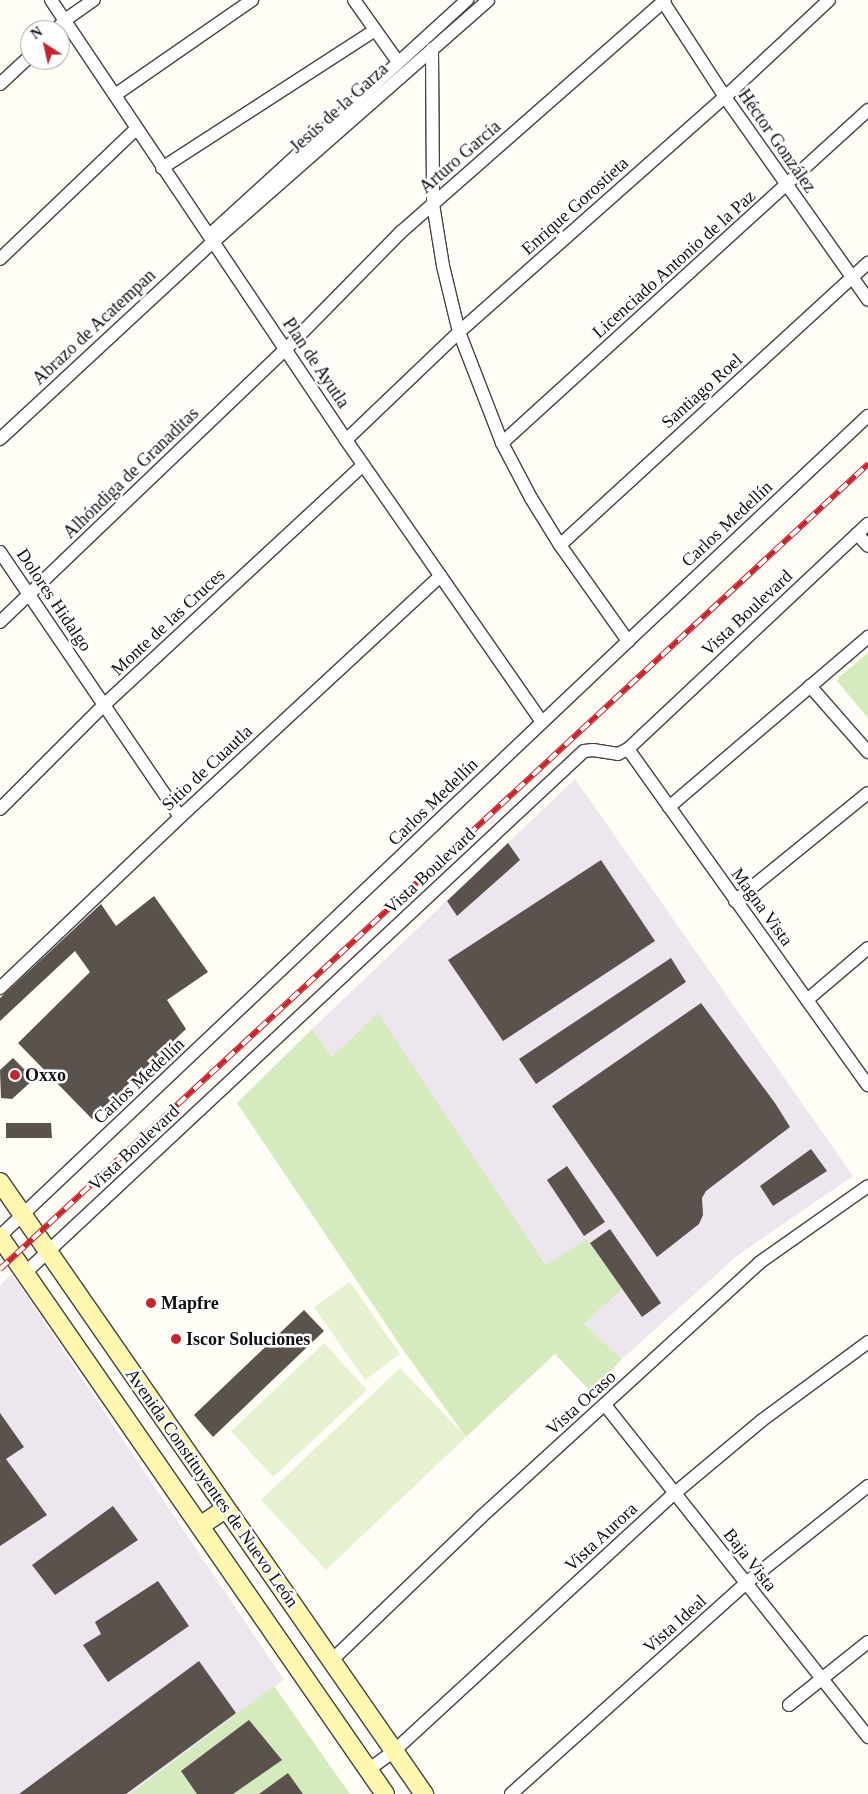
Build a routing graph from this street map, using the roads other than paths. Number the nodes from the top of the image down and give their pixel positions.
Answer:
1 (51, 0) edge
2 (94, 0) edge
3 (252, 0) edge
4 (354, 0) edge
5 (488, 0) edge
6 (829, 0) edge
7 (663, 1) edge
8 (471, 3) edge
9 (65, 20) joint
10 (70, 28) edge
11 (374, 30) junction
12 (432, 49) junction
13 (398, 62) junction
14 (20, 65) edge
15 (0, 84) edge
16 (115, 95) junction
17 (725, 97) junction
18 (868, 110) edge
19 (136, 129) junction
20 (162, 168) junction
21 (786, 185) junction
22 (433, 204) junction
23 (211, 239) junction
24 (0, 260) edge
25 (868, 263) edge
26 (852, 278) junction
27 (868, 300) edge
28 (459, 332) junction
29 (286, 349) junction
30 (868, 416) edge
31 (0, 439) edge
32 (346, 440) junction
33 (502, 443) junction
34 (363, 465) junction
35 (868, 524) edge
36 (858, 534) junction
37 (560, 545) junction
38 (868, 546) edge
39 (0, 552) edge
40 (440, 576) junction
41 (29, 594) junction
42 (0, 622) edge
43 (868, 637) edge
44 (628, 641) junction
45 (810, 686) junction
46 (105, 704) junction
47 (542, 722) junction
48 (628, 749) junction
49 (868, 752) edge
50 (868, 793) edge
51 (669, 807) junction
52 (0, 808) edge
53 (180, 817) junction
54 (735, 901) junction
55 (868, 948) edge
56 (0, 988) edge
57 (807, 1000) junction
58 (868, 1085) edge
59 (0, 1182) edge
60 (868, 1186) edge
61 (23, 1214) junction
62 (0, 1236) edge
63 (49, 1252) junction
64 (26, 1272) junction
65 (868, 1342) edge
66 (605, 1405) junction
67 (868, 1486) edge
68 (675, 1493) junction
69 (225, 1509) junction
70 (200, 1526) junction
71 (746, 1583) junction
72 (868, 1642) edge
73 (331, 1661) junction
74 (822, 1679) junction
75 (789, 1705) dead end
76 (868, 1737) edge
77 (394, 1751) junction
78 (368, 1770) junction
79 (385, 1794) edge
80 (424, 1794) edge
81 (511, 1794) edge

1 - 9 street, Plan de Ayutla
2 - 9 street
3 - 16 street
4 - 11 street
5 - 8 street, Jesús de la Garza
6 - 17 street, Enrique Gorostieta
7 - 17 street, Héctor González
7 - 22 street, Arturo García
8 - 12 street, Jesús de la Garza
8 - 13 street, Jesús de la Garza
10 - 16 street, Plan de Ayutla
11 - 13 street
11 - 20 street
12 - 22 street
12 - 23 street, Jesús de la Garza
13 - 23 street, Jesús de la Garza
14 - 15 street
16 - 19 street, Plan de Ayutla
17 - 21 street, Héctor González
17 - 28 street, Enrique Gorostieta
18 - 21 street, Licenciado Antonio de la Paz
19 - 20 street, Plan de Ayutla
19 - 24 street
20 - 23 street, Plan de Ayutla
21 - 26 street, Héctor González
21 - 33 street, Licenciado Antonio de la Paz
22 - 28 street
22 - 29 street, Arturo García
23 - 29 street, Plan de Ayutla
23 - 31 street, Abrazo de Acatempan
25 - 26 street, Santiago Roel
26 - 27 street, Héctor González
26 - 37 street, Santiago Roel
28 - 32 street, Enrique Gorostieta
28 - 33 street
29 - 32 street, Plan de Ayutla
29 - 41 street, Alhóndiga de Granaditas
30 - 44 street, Carlos Medellín
32 - 34 street, Plan de Ayutla
33 - 37 street
34 - 40 street, Plan de Ayutla
34 - 46 street, Monte de las Cruces
35 - 36 street, Vista Boulevard
36 - 38 street
36 - 48 street, Vista Boulevard
37 - 44 street
39 - 41 street, Dolores Hidalgo
40 - 47 street, Plan de Ayutla
40 - 53 street, Sitio de Cuautla
41 - 42 street, Alhóndiga de Granaditas
41 - 46 street, Dolores Hidalgo
43 - 45 street
44 - 47 street, Carlos Medellín
45 - 49 street
45 - 51 street
46 - 52 street, Monte de las Cruces
46 - 53 street, Dolores Hidalgo
47 - 61 street, Carlos Medellín
48 - 51 street, Magna Vista
48 - 63 street, Vista Boulevard
50 - 54 street
51 - 54 street, Magna Vista
53 - 56 street, Sitio de Cuautla
54 - 57 street, Magna Vista
55 - 57 street
57 - 58 street, Magna Vista
59 - 61 main road, Avenida Constituyentes de Nuevo León
60 - 66 street, Vista Ocaso
61 - 62 street, Carlos Medellín
61 - 63 main road, Avenida Constituyentes de Nuevo León
62 - 64 main road, Avenida Constituyentes de Nuevo León
63 - 64 street, Vista Boulevard
63 - 69 main road, Avenida Constituyentes de Nuevo León
64 - 70 main road, Avenida Constituyentes de Nuevo León
65 - 68 street, Vista Aurora
66 - 68 street, Baja Vista
66 - 73 street, Vista Ocaso
67 - 71 street, Vista Ideal
68 - 71 street, Baja Vista
68 - 77 street, Vista Aurora
69 - 70 main road
69 - 73 main road, Avenida Constituyentes de Nuevo León
70 - 78 main road, Avenida Constituyentes de Nuevo León
71 - 74 street, Baja Vista
71 - 81 street, Vista Ideal
72 - 74 street
73 - 77 main road, Avenida Constituyentes de Nuevo León
74 - 75 street
74 - 76 street, Baja Vista
77 - 78 street, Vista Aurora
77 - 80 main road, Avenida Constituyentes de Nuevo León
78 - 79 main road, Avenida Constituyentes de Nuevo León

